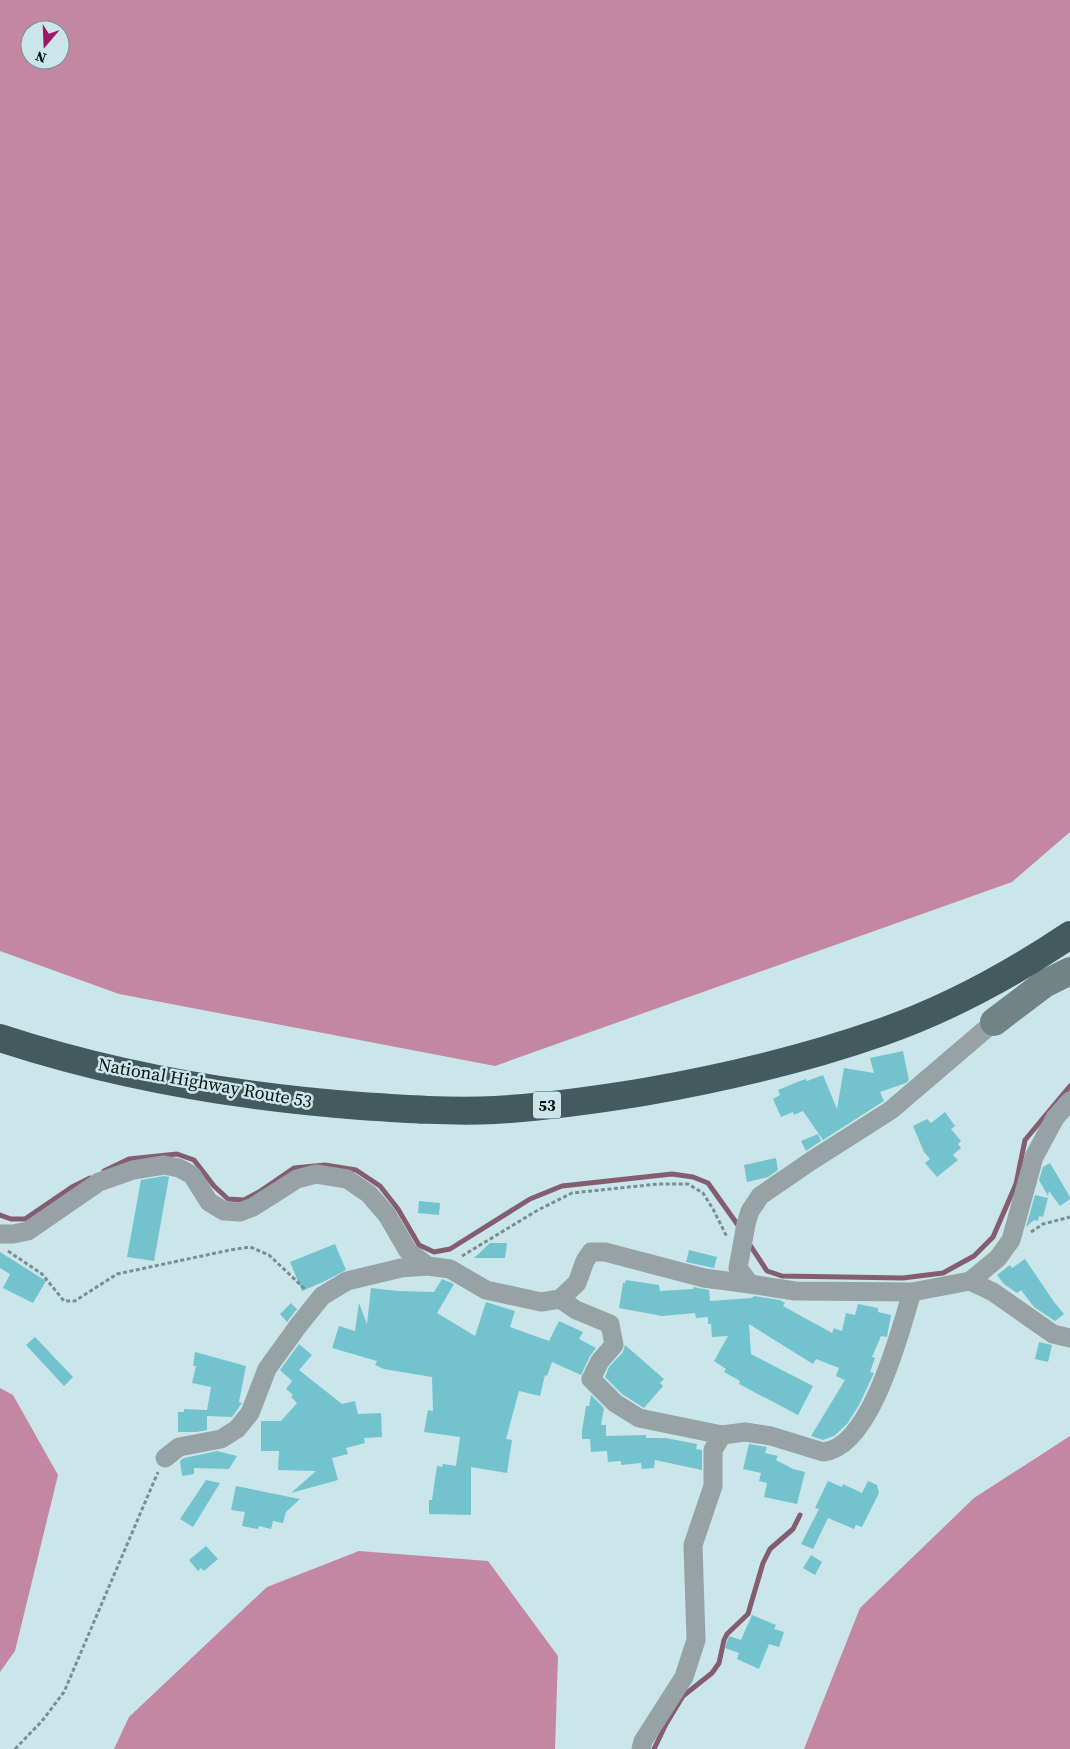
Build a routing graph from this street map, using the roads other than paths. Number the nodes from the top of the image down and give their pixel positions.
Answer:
1 (1070, 935) edge
2 (1070, 971) edge
3 (994, 1022) joint
4 (0, 1038) edge
5 (1070, 1101) edge
6 (2, 1241) edge
7 (428, 1266) junction
8 (970, 1281) junction
9 (750, 1284) junction
10 (912, 1292) junction
11 (560, 1299) junction
12 (1070, 1338) edge
13 (722, 1435) junction
14 (164, 1458) road end
15 (641, 1749) edge

1 - 4 highway, National Highway Route 53 / 53
2 - 3 street
3 - 9 street
5 - 8 street
6 - 7 street
7 - 11 street
7 - 14 street
8 - 10 street
8 - 12 street
9 - 10 street
9 - 11 street
10 - 13 street
11 - 13 street
13 - 15 street

